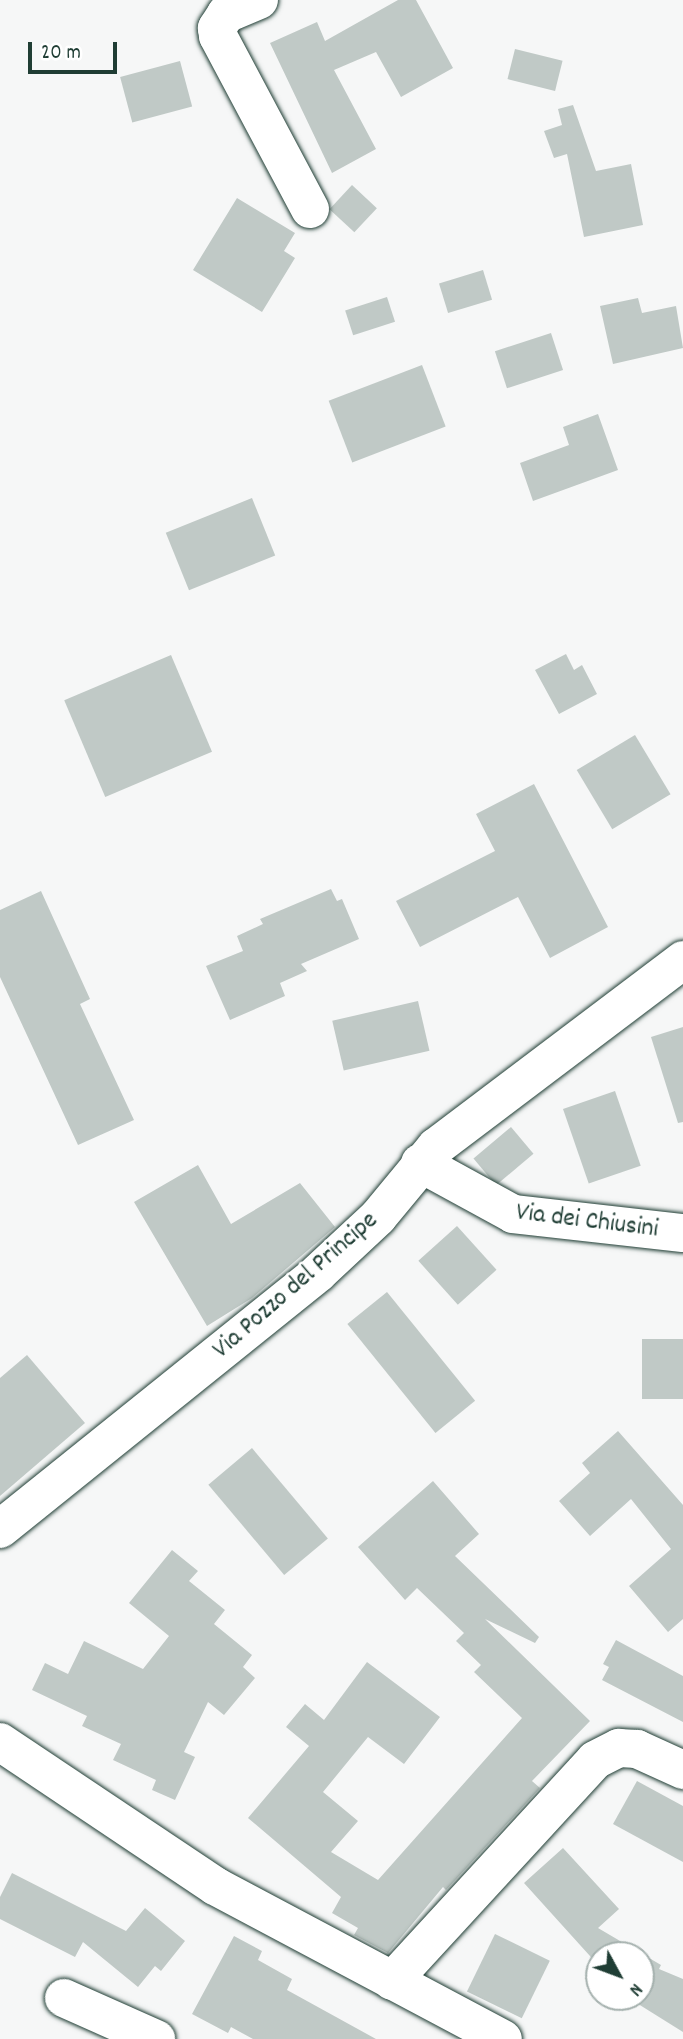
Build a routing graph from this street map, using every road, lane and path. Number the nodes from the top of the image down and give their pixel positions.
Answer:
1 (259, 0) edge
2 (310, 209) dead end
3 (683, 960) edge
4 (420, 1163) junction
5 (683, 1234) edge
6 (0, 1529) edge
7 (0, 1742) edge
8 (683, 1770) edge
9 (392, 1980) junction
10 (64, 1998) dead end
11 (156, 2039) edge
12 (503, 2039) edge

1 - 2 street
3 - 4 street, Via Pozzo del Principe
4 - 5 street, Via dei Chiusini
4 - 6 street, Via Pozzo del Principe
7 - 9 street
8 - 9 street
9 - 12 street
10 - 11 street

